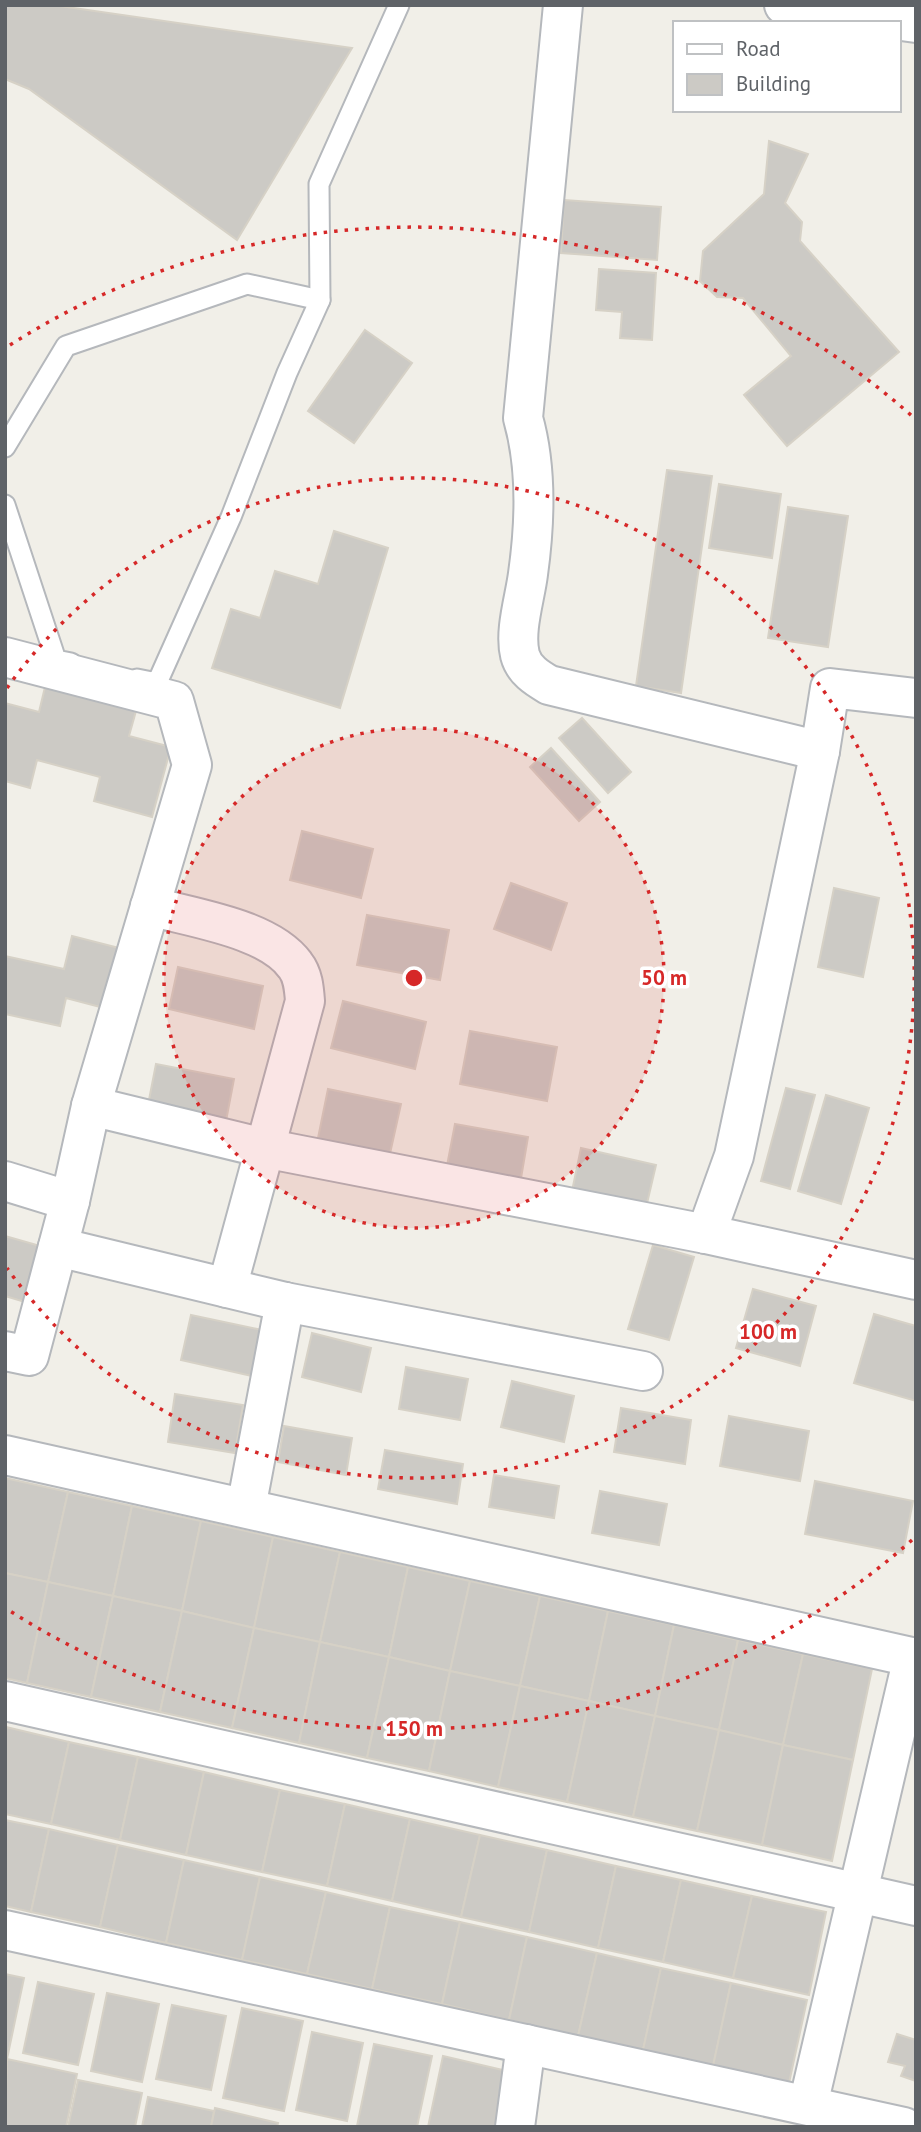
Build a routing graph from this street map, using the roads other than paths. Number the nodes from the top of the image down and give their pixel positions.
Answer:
1 (399, 5) edge
2 (563, 5) edge
3 (784, 5) edge
4 (916, 23) edge
5 (320, 300) junction
6 (5, 447) edge
7 (5, 505) edge
8 (5, 657) edge
9 (916, 698) edge
10 (820, 751) junction
11 (150, 906) junction
12 (91, 1107) junction
13 (264, 1149) junction
14 (5, 1181) edge
15 (70, 1201) junction
16 (706, 1234) junction
17 (58, 1247) junction
18 (916, 1280) edge
19 (227, 1288) junction
20 (285, 1302) junction
21 (5, 1351) edge
22 (643, 1371) dead end
23 (5, 1455) edge
24 (246, 1508) junction
25 (914, 1657) edge
26 (5, 1701) edge
27 (858, 1892) junction
28 (916, 1906) edge
29 (5, 1930) edge
30 (526, 2044) junction
31 (808, 2105) junction
32 (515, 2127) edge
33 (904, 2127) edge

1 - 5 lane
2 - 10 street
3 - 4 street
5 - 6 lane
5 - 7 lane
8 - 11 street
9 - 10 street
10 - 16 street
11 - 12 street
11 - 13 street
12 - 13 street
12 - 15 street
13 - 16 street
13 - 19 street
14 - 15 street
15 - 17 street
16 - 18 street
17 - 19 street
17 - 21 street
19 - 20 street
20 - 22 street
20 - 24 street
23 - 24 street
24 - 25 street
25 - 27 street
26 - 27 street
27 - 28 street
27 - 31 street
29 - 30 street
30 - 31 street
30 - 32 street
31 - 33 street

